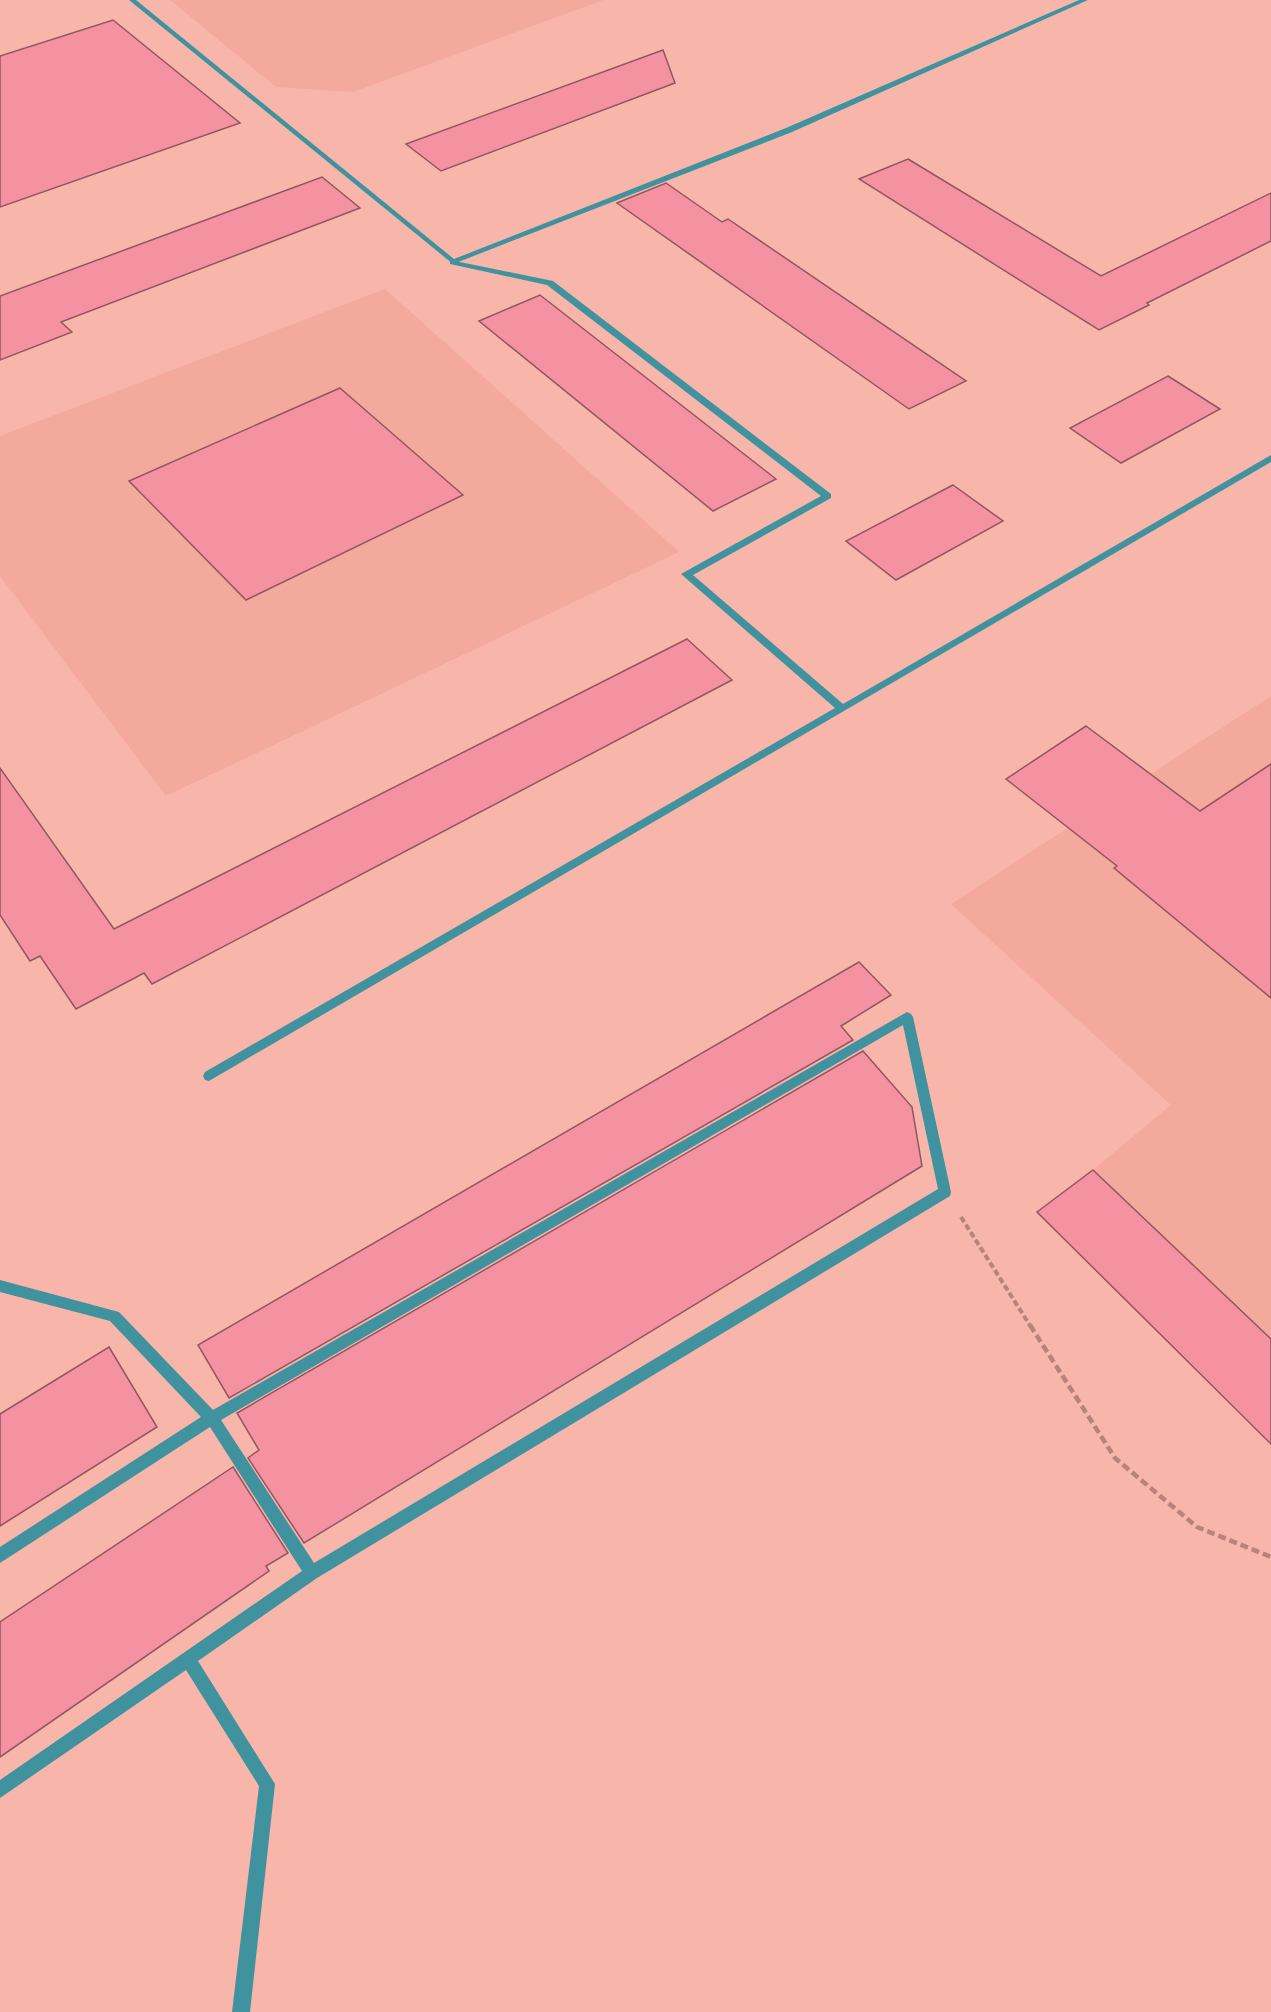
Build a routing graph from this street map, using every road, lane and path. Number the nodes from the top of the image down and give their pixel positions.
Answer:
1 (132, 0) edge
2 (1085, 0) edge
3 (453, 262) junction
4 (1271, 458) edge
5 (842, 710) junction
6 (209, 1076) dead end
7 (945, 1192) junction
8 (0, 1286) edge
9 (212, 1418) junction
10 (0, 1556) edge
11 (1271, 1557) edge
12 (312, 1573) junction
13 (188, 1659) junction
14 (0, 1790) edge
15 (241, 2012) edge

1 - 3 street
2 - 3 street
3 - 5 street
4 - 5 street
5 - 6 street
7 - 9 street
7 - 11 path
7 - 12 street
8 - 9 street
9 - 10 street
9 - 12 street
12 - 13 street
13 - 14 street
13 - 15 street

